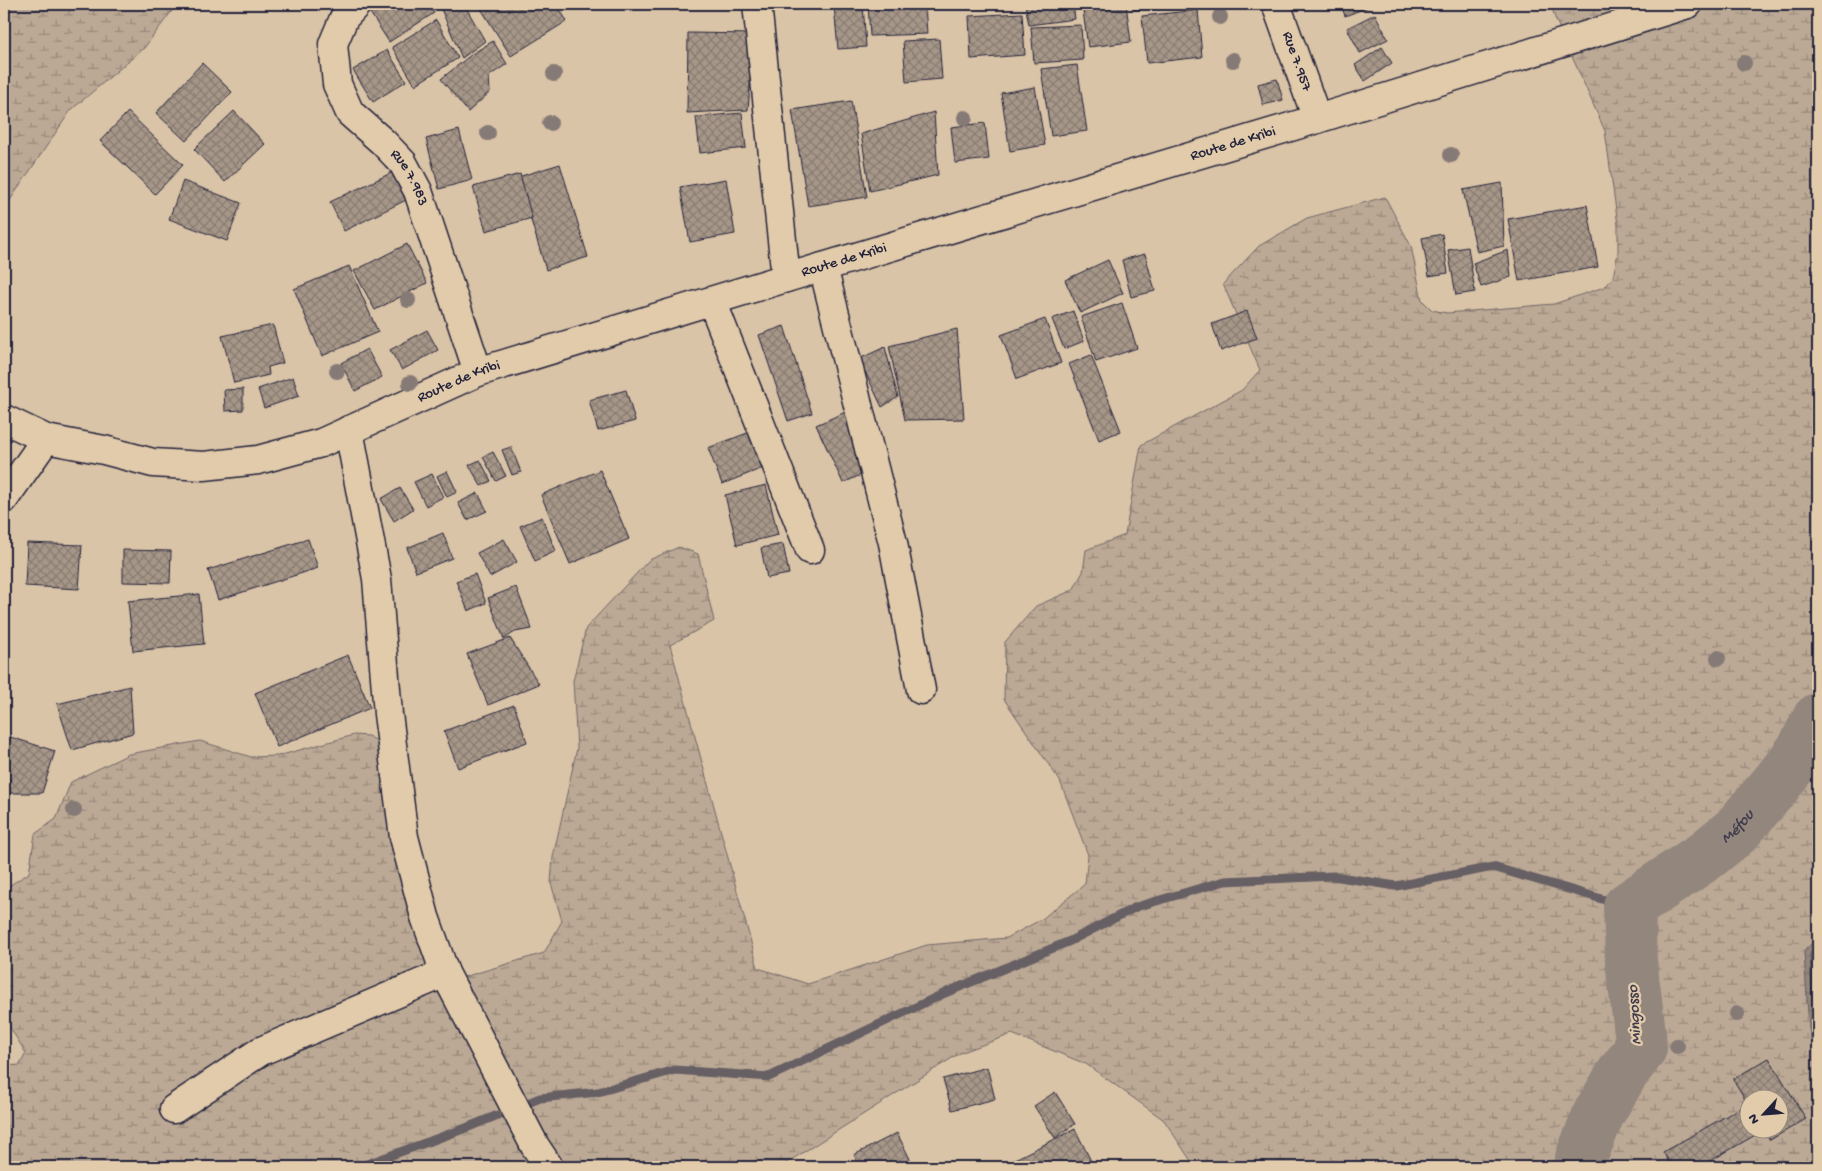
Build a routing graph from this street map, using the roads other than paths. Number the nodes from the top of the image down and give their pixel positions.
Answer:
1 (357, 4) edge
2 (757, 4) edge
3 (1276, 4) edge
4 (1688, 4) edge
5 (1316, 119) junction
6 (823, 267) junction
7 (786, 278) junction
8 (712, 301) junction
9 (478, 372) junction
10 (4, 419) edge
11 (348, 430) junction
12 (46, 439) junction
13 (4, 499) edge
14 (810, 550) dead end
15 (921, 690) dead end
16 (445, 973) junction
17 (174, 1109) dead end
18 (549, 1167) edge

1 - 9 street, Rue 7.983
2 - 7 street
3 - 5 street, Rue 7.957
4 - 5 street, Route de Kribi
5 - 6 street, Route de Kribi
6 - 7 street, Route de Kribi
6 - 15 street
7 - 8 street, Route de Kribi
8 - 9 street, Route de Kribi
8 - 14 street
9 - 11 street, Route de Kribi
10 - 12 street, Route de Kribi
11 - 12 street, Route de Kribi
11 - 16 street
12 - 13 street
16 - 17 street
16 - 18 street

